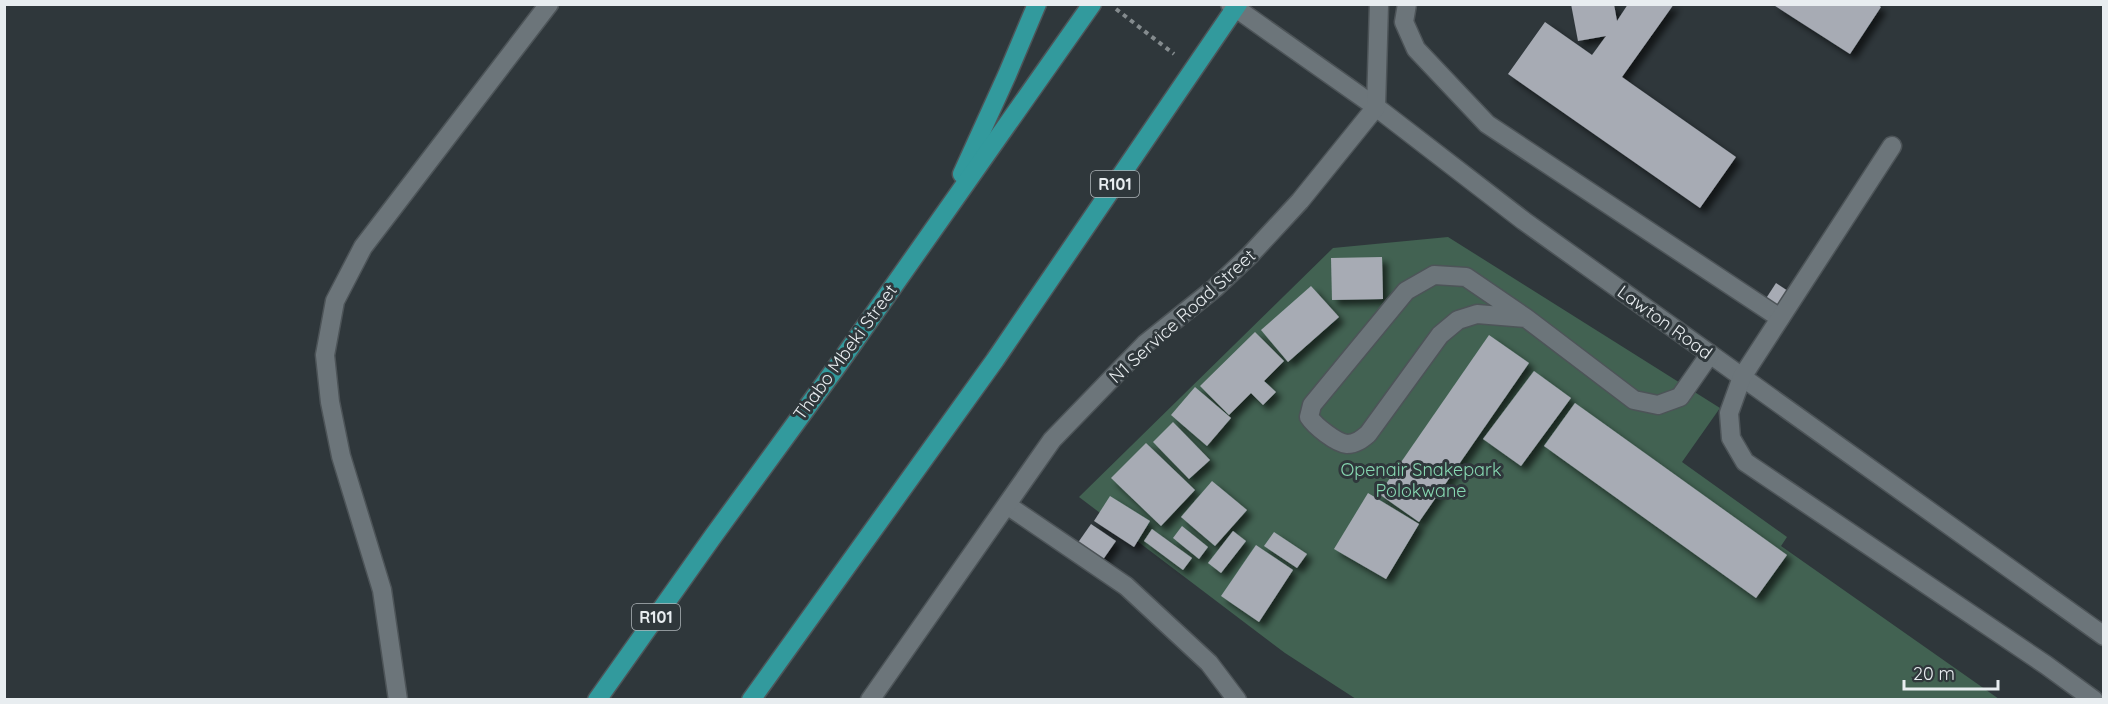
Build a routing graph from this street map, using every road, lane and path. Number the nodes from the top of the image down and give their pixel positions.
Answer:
1 (549, 4) edge
2 (1037, 4) edge
3 (1092, 4) edge
4 (1111, 4) edge
5 (1379, 4) edge
6 (1407, 4) edge
7 (1234, 6) edge
8 (1192, 69) junction
9 (1376, 107) junction
10 (1892, 146) dead end
11 (943, 213) junction
12 (1526, 318) junction
13 (1780, 318) junction
14 (1710, 354) junction
15 (1742, 377) junction
16 (1007, 505) junction
17 (2103, 636) edge
18 (398, 699) edge
19 (597, 699) edge
20 (751, 699) edge
21 (870, 699) edge
22 (1237, 699) edge
23 (2094, 699) edge

1 - 18 street
2 - 11 main road
3 - 11 main road, Thabo Mbeki Street / R101
4 - 8 path
5 - 9 street
6 - 13 street
7 - 8 main road, R101
7 - 9 street, Lawton Road
8 - 20 main road, R101
9 - 14 street, Lawton Road
9 - 16 street, N1 Service Road Street
10 - 13 street
11 - 19 main road, Thabo Mbeki Street / R101
12 - 12 street
12 - 14 street
13 - 15 street
14 - 15 street, Lawton Road
15 - 17 street, Lawton Road
15 - 23 street
16 - 21 street, N1 Service Road Street
16 - 22 street

